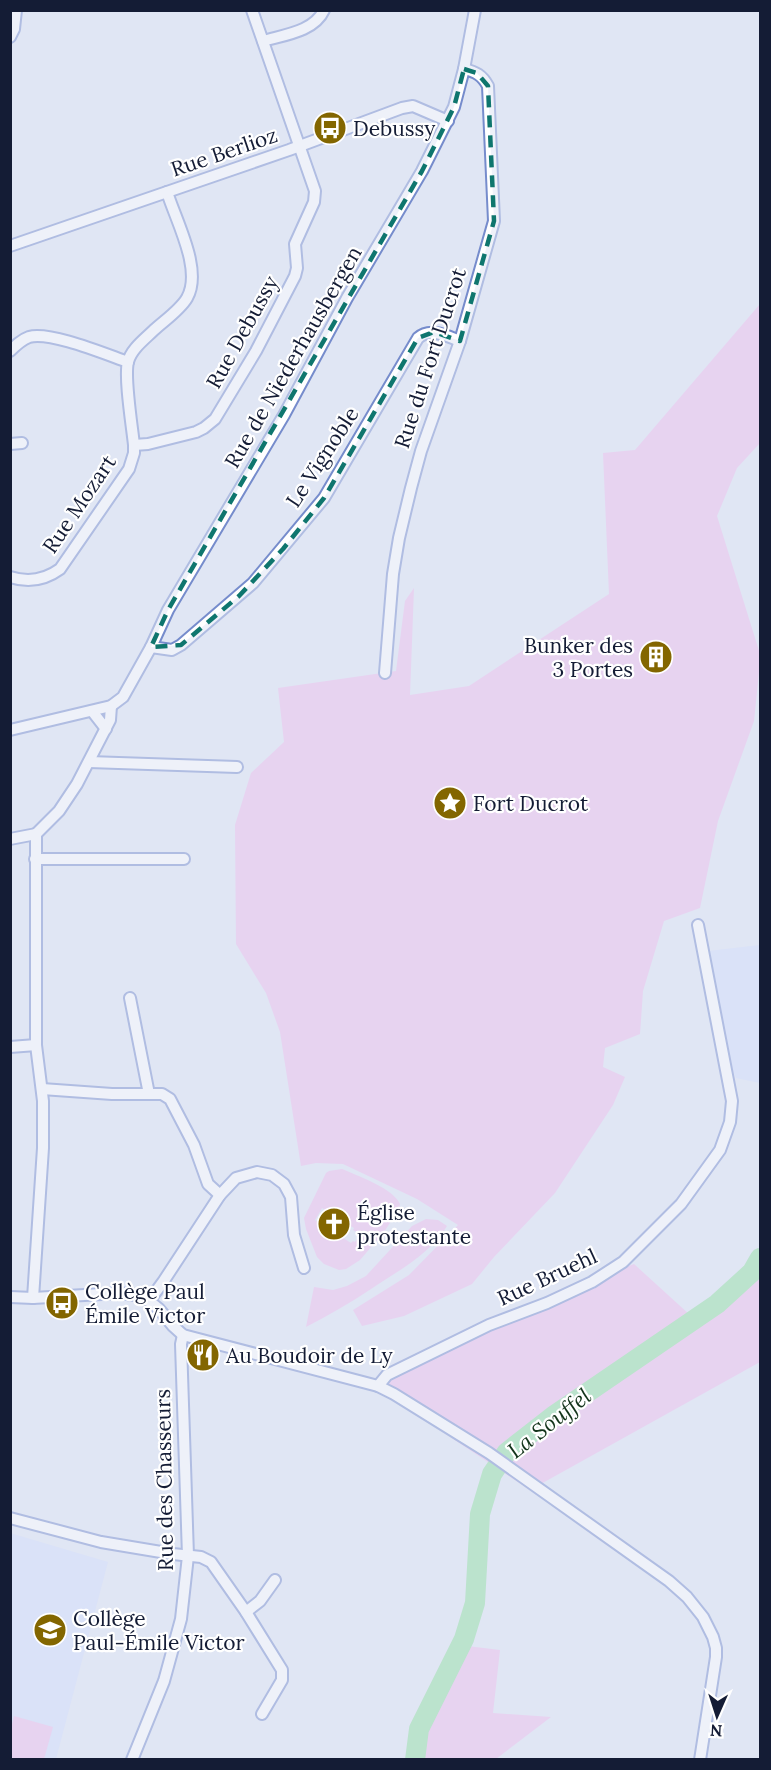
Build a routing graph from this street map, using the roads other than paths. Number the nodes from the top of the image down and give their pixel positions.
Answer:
1 (16, 10) edge
2 (252, 10) edge
3 (324, 10) edge
4 (475, 10) edge
5 (10, 37) edge
6 (263, 41) junction
7 (464, 69) junction
8 (448, 121) junction
9 (300, 146) junction
10 (167, 192) junction
11 (10, 246) edge
12 (460, 341) junction
13 (10, 351) edge
14 (128, 362) junction
15 (22, 442) dead end
16 (10, 444) edge
17 (134, 445) junction
18 (10, 577) edge
19 (151, 647) junction
20 (385, 673) dead end
21 (111, 706) junction
22 (92, 711) junction
23 (106, 729) junction
24 (10, 730) edge
25 (89, 762) junction
26 (237, 767) dead end
27 (36, 834) junction
28 (10, 839) edge
29 (35, 859) junction
30 (184, 859) dead end
31 (698, 925) dead end
32 (130, 998) dead end
33 (36, 1046) junction
34 (10, 1047) edge
35 (42, 1089) junction
36 (149, 1094) junction
37 (220, 1195) junction
38 (304, 1268) dead end
39 (10, 1297) edge
40 (33, 1298) junction
41 (148, 1301) junction
42 (183, 1335) junction
43 (378, 1386) junction
44 (10, 1518) edge
45 (188, 1556) junction
46 (275, 1580) dead end
47 (246, 1612) junction
48 (262, 1714) dead end
49 (132, 1760) edge
50 (700, 1760) edge

1 - 5 street
2 - 6 street, Rue Debussy
3 - 6 street
4 - 7 street, Rue de Niederhausbergen
6 - 9 street, Rue Debussy
7 - 8 street, Rue de Niederhausbergen
7 - 12 street, Rue du Fort Ducrot
8 - 9 street, Rue Berlioz
8 - 19 street, Rue de Niederhausbergen
9 - 10 street, Rue Berlioz
9 - 17 street, Rue Debussy
10 - 11 street, Rue Berlioz
10 - 14 street
12 - 19 street, Le Vignoble
12 - 20 street, Rue du Fort Ducrot
13 - 14 street
14 - 17 street
15 - 16 street
17 - 18 street, Rue Mozart
19 - 21 street, Rue de Niederhausbergen
21 - 22 street
21 - 23 street
22 - 23 street
22 - 24 street
23 - 25 street
25 - 26 street
25 - 27 street
27 - 28 street
27 - 29 street
29 - 30 street
29 - 33 street
31 - 43 street, Rue Bruehl
32 - 36 street
33 - 34 street
33 - 35 street
35 - 36 street
35 - 40 street
36 - 37 street
37 - 38 street
37 - 41 street
39 - 40 street
40 - 41 street
41 - 42 street
42 - 43 street
42 - 45 street, Rue des Chasseurs
43 - 50 street
44 - 45 street
45 - 47 street
45 - 49 street, Rue des Chasseurs
46 - 47 street
47 - 48 street

